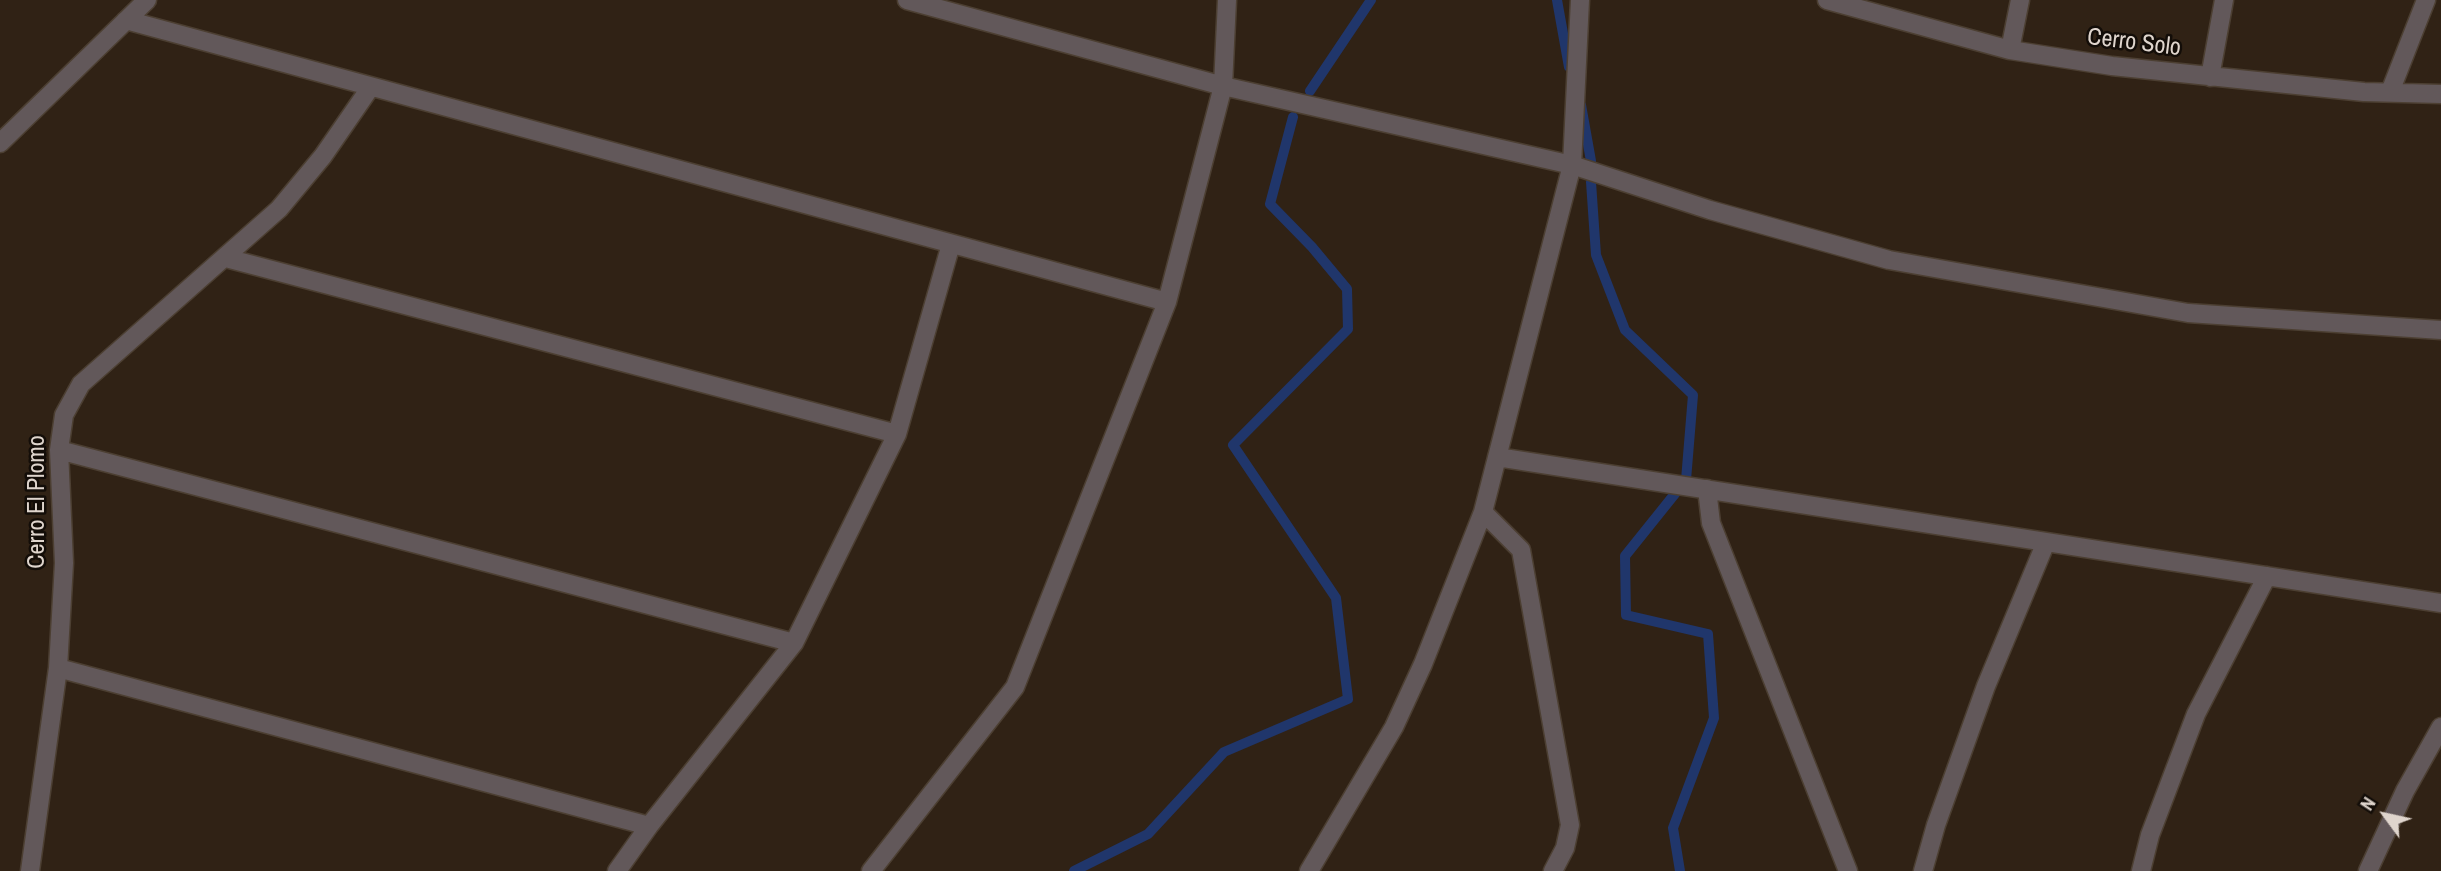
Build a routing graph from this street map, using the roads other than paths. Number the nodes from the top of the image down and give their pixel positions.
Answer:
1 (147, 0) edge
2 (907, 0) edge
3 (1227, 0) edge
4 (1580, 0) edge
5 (1827, 0) edge
6 (2020, 0) edge
7 (2224, 0) edge
8 (2426, 0) edge
9 (126, 20) junction
10 (2010, 50) junction
11 (2210, 77) junction
12 (1223, 86) junction
13 (370, 88) junction
14 (2390, 92) junction
15 (2441, 94) edge
16 (0, 143) edge
17 (1572, 165) junction
18 (951, 244) junction
19 (226, 258) junction
20 (1167, 302) junction
21 (2441, 330) edge
22 (897, 434) junction
23 (59, 450) junction
24 (1497, 457) junction
25 (1707, 489) junction
26 (1483, 512) junction
27 (2046, 542) junction
28 (2267, 576) junction
29 (2441, 603) edge
30 (794, 643) junction
31 (58, 668) junction
32 (2441, 727) edge
33 (649, 826) junction
34 (30, 871) edge
35 (617, 871) edge
36 (871, 871) edge
37 (1308, 871) edge
38 (1553, 871) edge
39 (1848, 871) edge
40 (1923, 871) edge
41 (2141, 871) edge
42 (2368, 871) edge

1 - 9 street
2 - 12 street
3 - 12 street
4 - 17 street
5 - 10 street, Cerro Solo
6 - 10 street
7 - 11 street
8 - 14 street
9 - 13 street
9 - 16 street
10 - 11 street, Cerro Solo
11 - 14 street, Cerro Solo
12 - 17 street
12 - 20 street
13 - 18 street
13 - 19 street, Cerro El Plomo
14 - 15 street, Cerro Solo
17 - 21 street
17 - 24 street
18 - 20 street
18 - 22 street
19 - 22 street
19 - 23 street, Cerro El Plomo
20 - 36 street
22 - 30 street
23 - 30 street
23 - 31 street, Cerro El Plomo
24 - 25 street
24 - 26 street
25 - 27 street
25 - 39 street
26 - 37 street
26 - 38 street
27 - 28 street
27 - 40 street
28 - 29 street
28 - 41 street
30 - 33 street
31 - 33 street
31 - 34 street, Cerro El Plomo
32 - 42 street
33 - 35 street

